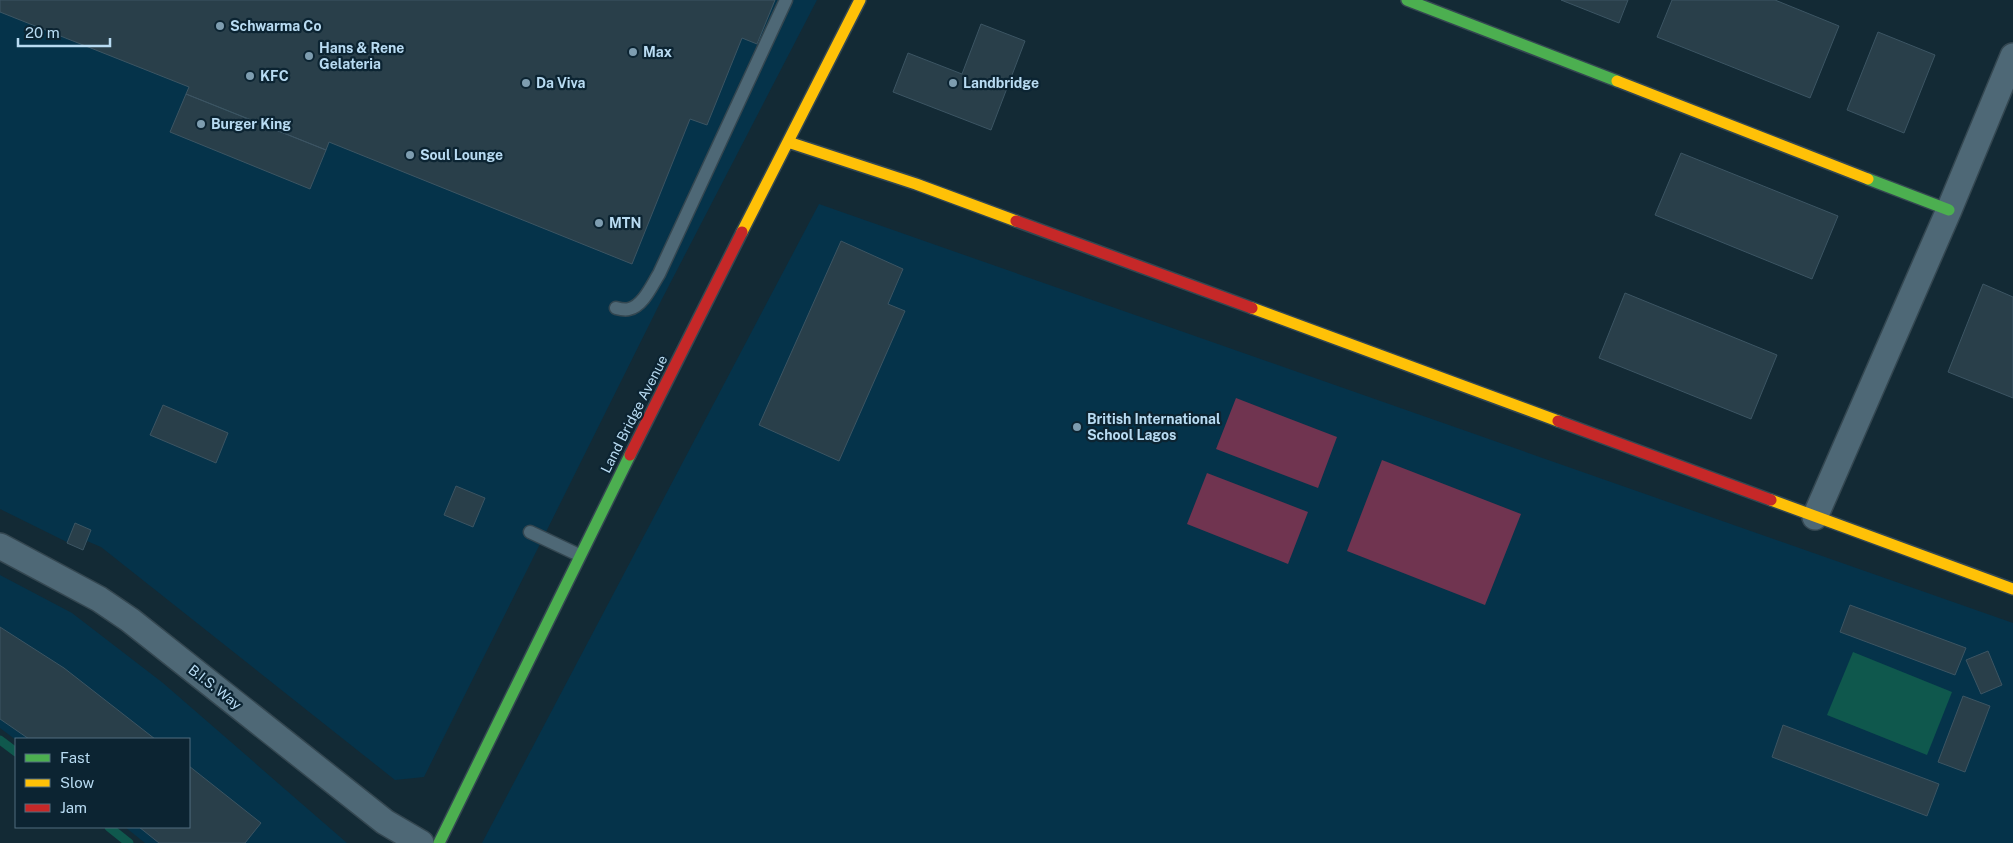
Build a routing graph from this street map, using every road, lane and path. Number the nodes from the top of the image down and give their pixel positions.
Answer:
1 (786, 0) edge
2 (860, 0) edge
3 (1407, 0) edge
4 (2013, 56) edge
5 (788, 142) junction
6 (1949, 210) junction
7 (616, 308) dead end
8 (1815, 517) junction
9 (530, 532) dead end
10 (0, 546) edge
11 (579, 555) junction
12 (2013, 589) edge
13 (421, 843) edge
14 (439, 843) edge

1 - 7 lane
2 - 5 street, Land Bridge Avenue
3 - 6 street
4 - 6 street
5 - 8 street
5 - 11 street, Land Bridge Avenue
6 - 8 street
8 - 12 street
9 - 11 lane
10 - 13 street, B.I.S. Way
11 - 14 street, Land Bridge Avenue

